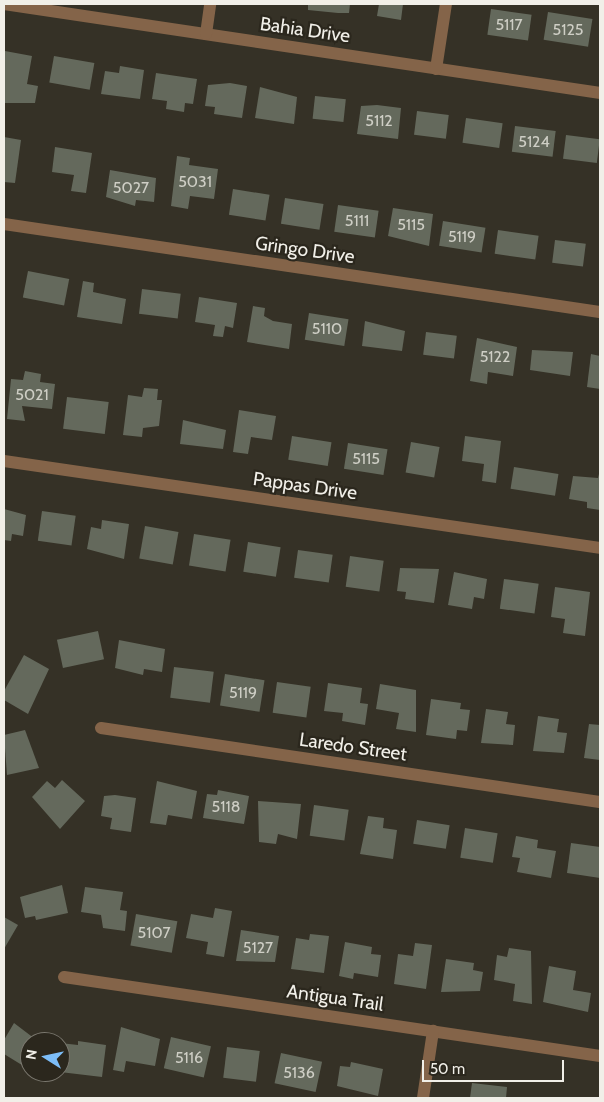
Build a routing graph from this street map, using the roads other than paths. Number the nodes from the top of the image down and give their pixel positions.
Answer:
1 (4, 4) edge
2 (210, 4) edge
3 (446, 4) edge
4 (206, 34) junction
5 (436, 68) junction
6 (600, 93) edge
7 (4, 224) edge
8 (600, 312) edge
9 (4, 460) edge
10 (600, 548) edge
11 (101, 728) dead end
12 (600, 802) edge
13 (64, 977) dead end
14 (433, 1031) junction
15 (600, 1056) edge
16 (423, 1098) edge

1 - 4 street, Bahia Drive
2 - 4 street
3 - 5 street
4 - 5 street, Bahia Drive
5 - 6 street, Bahia Drive
7 - 8 street, Gringo Drive
9 - 10 street, Pappas Drive
11 - 12 street, Laredo Street
13 - 14 street, Antigua Trail
14 - 15 street, Antigua Trail
14 - 16 street

